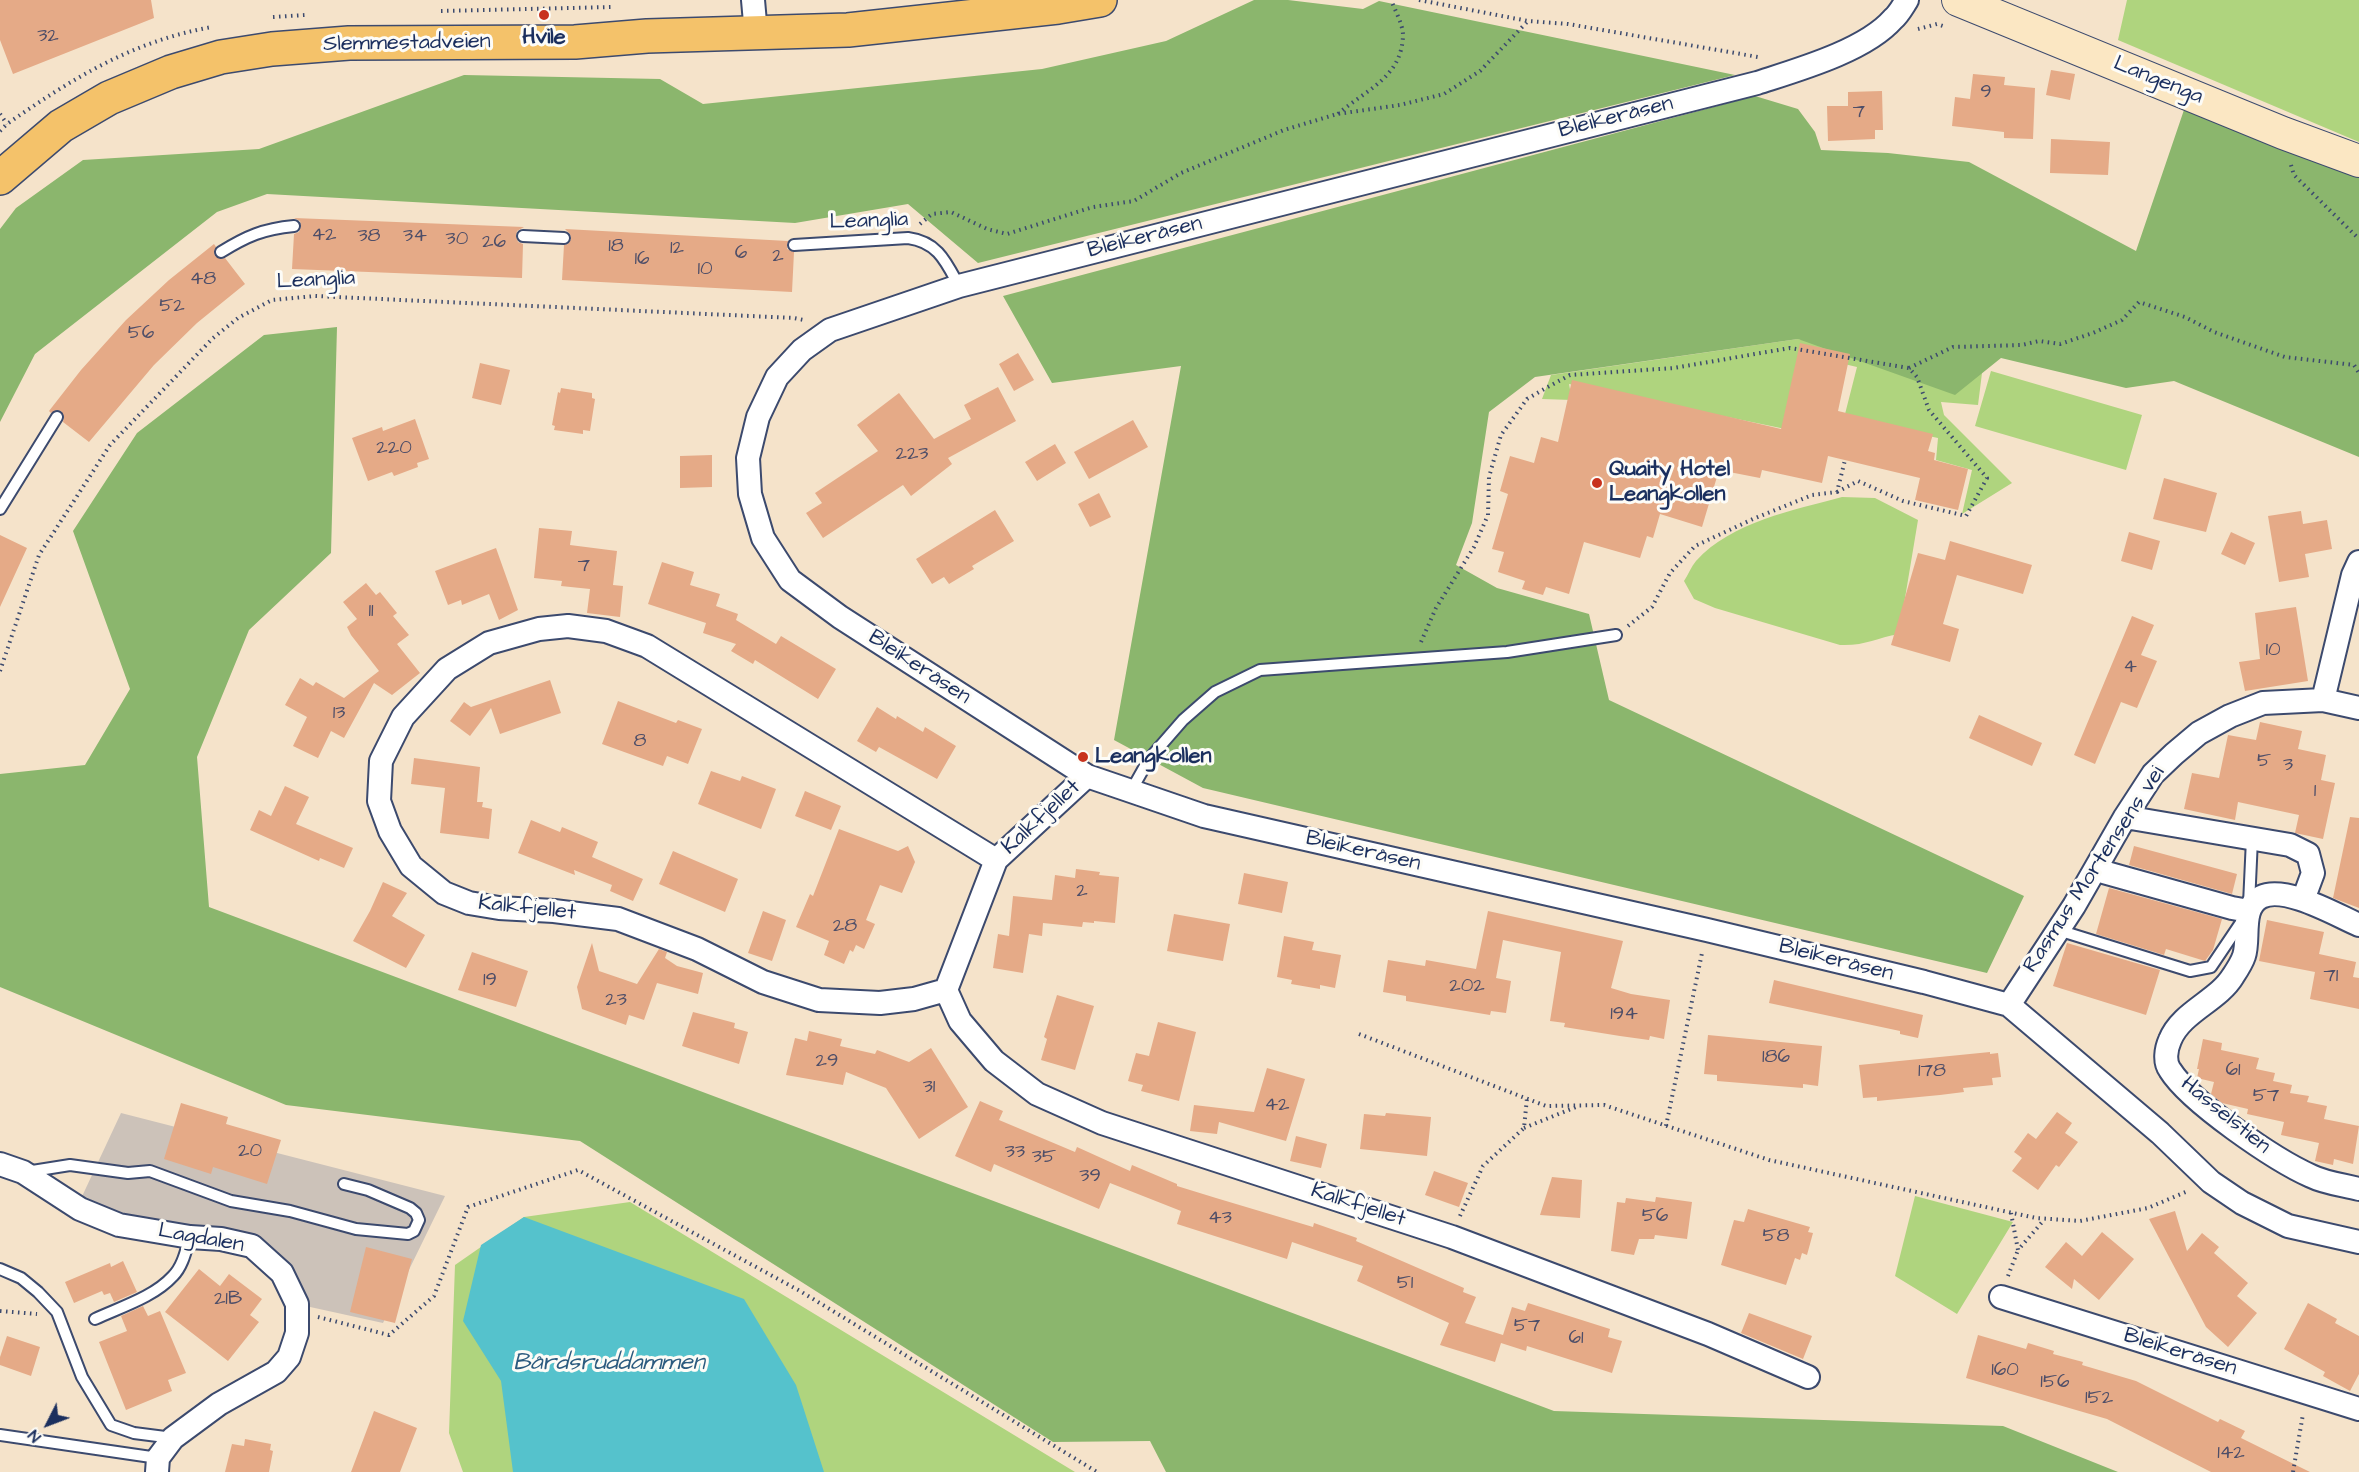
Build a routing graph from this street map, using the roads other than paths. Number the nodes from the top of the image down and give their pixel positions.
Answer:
1 (753, 0) edge
2 (1100, 0) edge
3 (1907, 0) edge
4 (1956, 15) edge
5 (756, 34) junction
6 (2359, 161) edge
7 (0, 178) edge
8 (294, 226) dead end
9 (523, 236) dead end
10 (564, 238) dead end
11 (794, 245) dead end
12 (221, 252) dead end
13 (959, 286) junction
14 (57, 417) dead end
15 (0, 509) edge
16 (2359, 562) edge
17 (1616, 635) road end
18 (2323, 700) junction
19 (2359, 708) edge
20 (1087, 776) junction
21 (1131, 792) junction
22 (2125, 817) junction
23 (2252, 839) junction
24 (996, 860) junction
25 (2096, 870) junction
26 (2303, 900) junction
27 (2249, 911) junction
28 (2359, 925) edge
29 (2058, 930) junction
30 (946, 990) junction
31 (2009, 1005) junction
32 (0, 1164) edge
33 (22, 1172) junction
34 (344, 1184) dead end
35 (2359, 1190) edge
36 (190, 1237) junction
37 (2359, 1242) edge
38 (0, 1269) edge
39 (2001, 1297) dead end
40 (95, 1319) dead end
41 (1808, 1377) dead end
42 (2359, 1409) edge
43 (0, 1435) edge
44 (173, 1438) junction
45 (158, 1465) edge

1 - 5 street
2 - 5 main road, Slemmestadveien
3 - 13 street, Bleikeråsen
4 - 6 main road, Langenga
5 - 7 main road, Slemmestadveien
8 - 12 lane
9 - 10 lane
11 - 13 lane, Leanglia
13 - 20 street, Bleikeråsen
14 - 15 lane
16 - 18 street
17 - 21 lane
18 - 19 street, Rasmus Mortensens vei
18 - 22 street, Rasmus Mortensens vei
20 - 21 street, Bleikeråsen
20 - 24 street, Kalkfjellet
21 - 31 street, Bleikeråsen
22 - 23 street
22 - 25 street, Rasmus Mortensens vei
23 - 26 street
23 - 27 lane
24 - 30 street, Kalkfjellet
24 - 30 street, Kalkfjellet
25 - 27 street
25 - 29 street, Rasmus Mortensens vei
26 - 27 street
26 - 28 street
27 - 29 lane
27 - 35 street, Hasselstien
29 - 31 street, Rasmus Mortensens vei
30 - 41 street, Kalkfjellet
31 - 37 street, Bleikeråsen
32 - 33 street, Lagdalen
33 - 34 lane
33 - 36 street, Lagdalen
36 - 40 lane
36 - 44 street, Lagdalen
38 - 44 lane
39 - 42 street, Bleikeråsen
43 - 45 lane
44 - 45 street, Lagdalen

